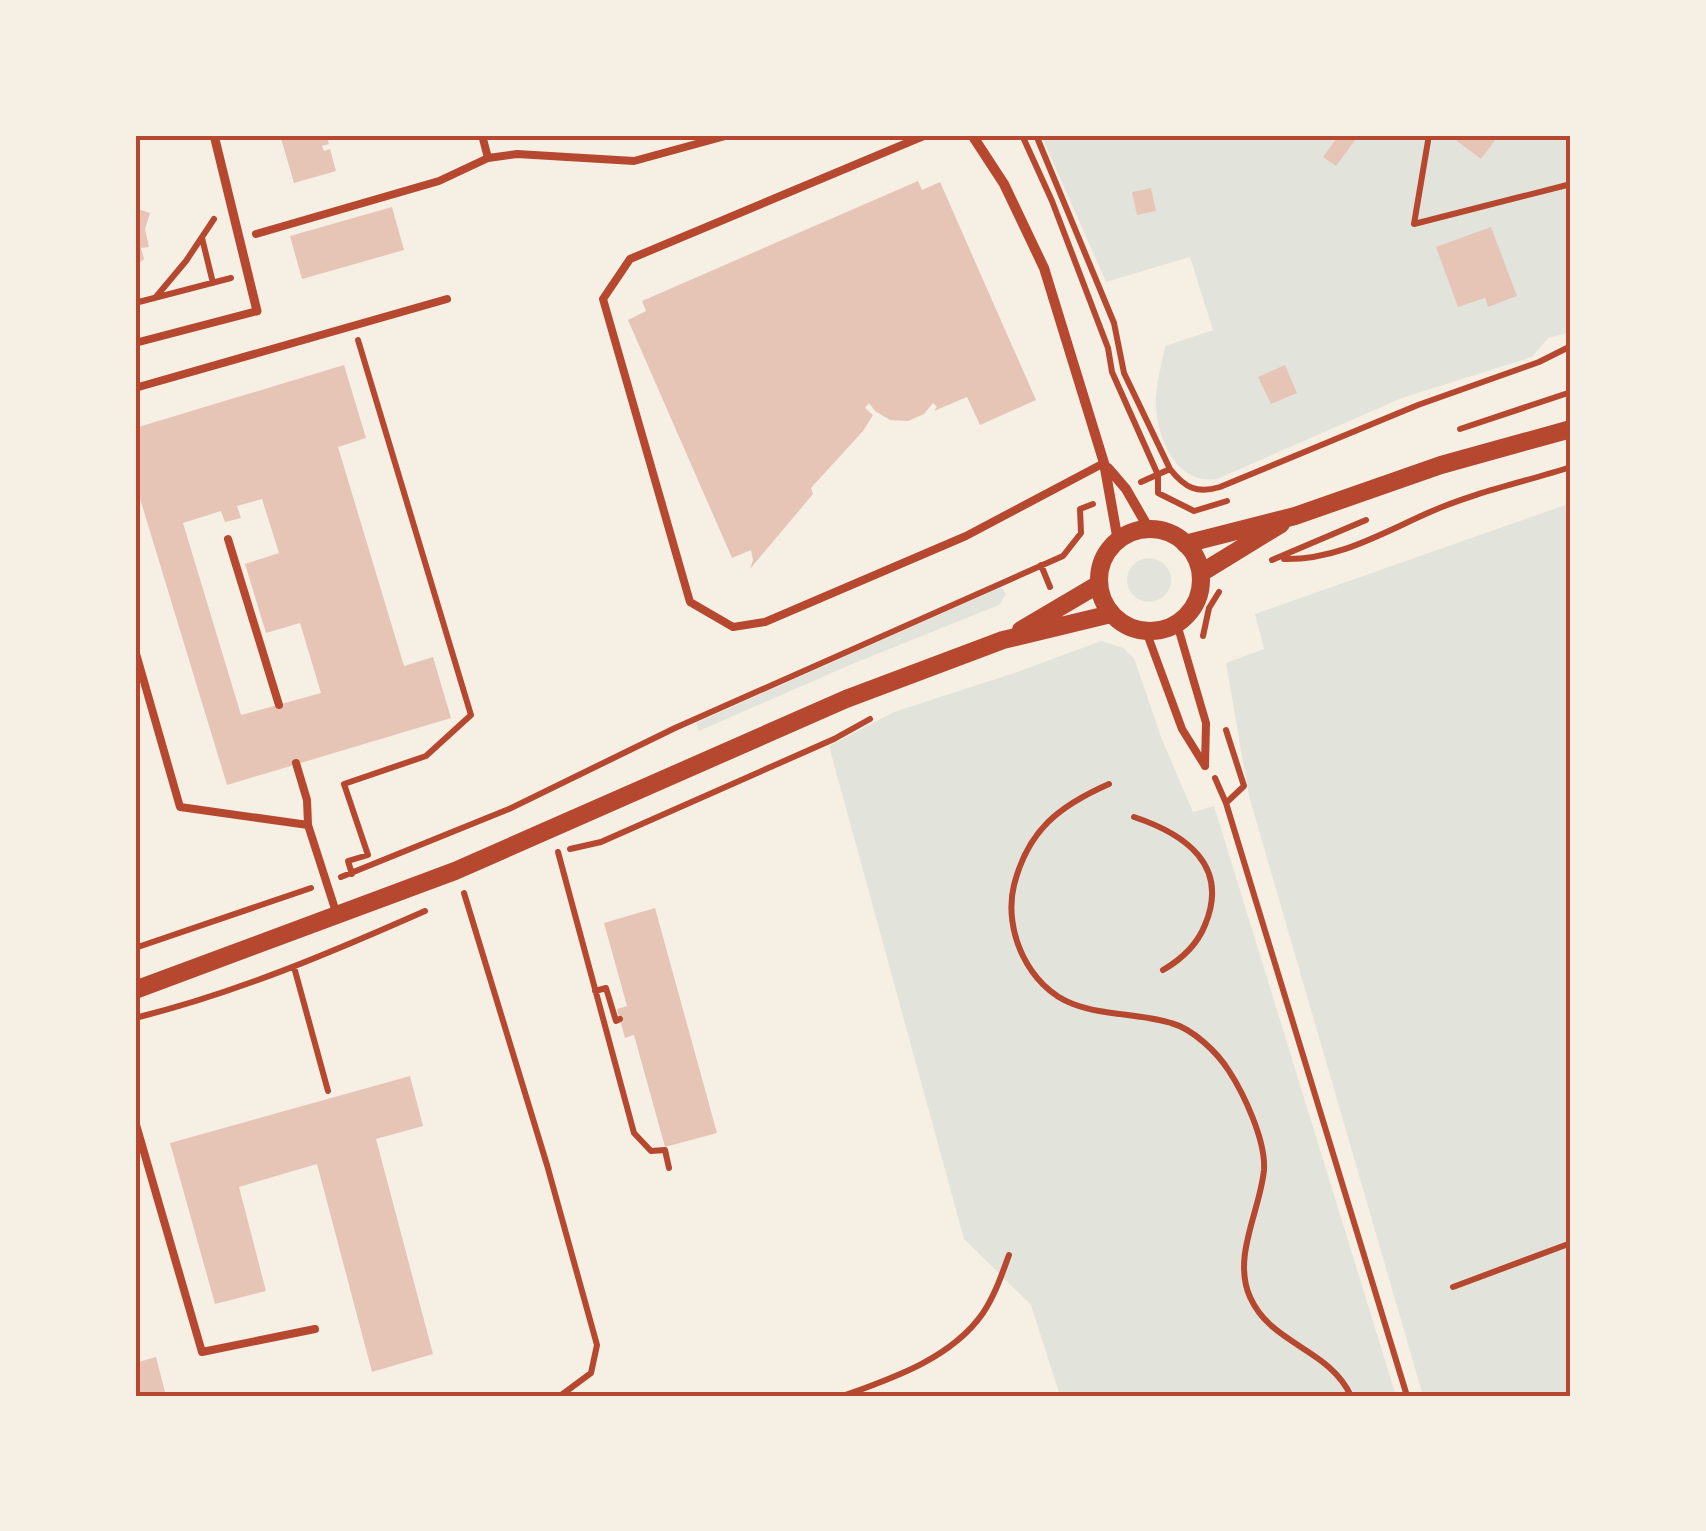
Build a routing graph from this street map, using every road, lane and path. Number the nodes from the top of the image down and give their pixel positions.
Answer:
1 (214, 135) edge
2 (482, 135) edge
3 (729, 135) edge
4 (926, 135) edge
5 (972, 135) edge
6 (1022, 135) edge
7 (1036, 135) edge
8 (1430, 135) edge
9 (488, 158) junction
10 (1571, 184) edge
11 (229, 197) junction
12 (256, 234) dead end
13 (202, 237) junction
14 (248, 274) junction
15 (213, 283) junction
16 (155, 298) junction
17 (447, 299) dead end
18 (135, 303) edge
19 (257, 311) joint
20 (354, 326) junction
21 (135, 343) edge
22 (1571, 346) edge
23 (135, 388) edge
24 (1571, 392) edge
25 (1571, 428) edge
26 (1460, 429) dead end
27 (1104, 463) junction
28 (1571, 467) edge
29 (1170, 470) junction
30 (1158, 475) junction
31 (1082, 476) junction
32 (1220, 487) junction
33 (1126, 490) junction
34 (1111, 494) junction
35 (1090, 506) junction
36 (1296, 516) junction
37 (1374, 516) dead end
38 (1093, 519) dead end
39 (1149, 529) junction
40 (228, 539) dead end
41 (1118, 541) junction
42 (1185, 544) junction
43 (1276, 559) junction
44 (1266, 562) dead end
45 (1200, 573) junction
46 (1230, 582) dead end
47 (1099, 584) junction
48 (1112, 614) junction
49 (1177, 624) junction
50 (1146, 631) junction
51 (1003, 640) junction
52 (1202, 646) dead end
53 (135, 650) edge
54 (279, 705) dead end
55 (877, 714) dead end
56 (296, 763) dead end
57 (1205, 766) junction
58 (1109, 784) dead end
59 (1134, 817) dead end
60 (308, 825) junction
61 (351, 873) junction
62 (326, 883) junction
63 (355, 885) dead end
64 (447, 902) dead end
65 (429, 910) dead end
66 (337, 916) junction
67 (135, 948) edge
68 (294, 967) junction
69 (1163, 970) dead end
70 (135, 990) edge
71 (595, 991) junction
72 (135, 1018) edge
73 (620, 1020) dead end
74 (328, 1091) dead end
75 (135, 1121) edge
76 (669, 1168) dead end
77 (1571, 1243) edge
78 (1009, 1255) dead end
79 (1452, 1287) dead end
80 (314, 1328) dead end
81 (560, 1396) edge
82 (843, 1396) edge
83 (1352, 1396) edge
84 (1407, 1396) edge

1 - 11 street
2 - 9 lane
3 - 9 lane
4 - 31 lane
5 - 27 street
6 - 30 path
7 - 29 path
8 - 10 path
9 - 12 lane
11 - 13 path
11 - 14 street
13 - 15 path
13 - 16 path
14 - 15 path
14 - 19 street
15 - 16 path
16 - 18 path
17 - 20 lane
19 - 21 lane
20 - 23 lane
20 - 61 path
22 - 32 path
24 - 26 path
25 - 36 street
27 - 31 lane
27 - 33 street
27 - 34 street
28 - 43 path
29 - 30 path
29 - 32 path
30 - 32 path
30 - 33 path
31 - 35 path
33 - 39 street
34 - 35 path
34 - 41 street
35 - 38 path
35 - 61 path
36 - 42 street
36 - 45 street
37 - 43 path
39 - 41 street
39 - 42 street
40 - 54 lane
41 - 47 street
42 - 45 street
43 - 44 path
45 - 49 street
46 - 52 path
47 - 48 street
47 - 51 street
48 - 50 street
48 - 51 street
49 - 50 street
49 - 57 lane
50 - 57 lane
51 - 66 street
53 - 60 lane
55 - 71 path
56 - 60 lane
57 - 84 path
58 - 83 path
59 - 69 path
60 - 62 lane
61 - 62 path
61 - 63 path
62 - 66 lane
62 - 67 path
64 - 81 path
65 - 68 path
66 - 70 street
68 - 72 path
68 - 74 path
71 - 73 path
71 - 76 path
75 - 80 lane
77 - 79 path
78 - 82 path

